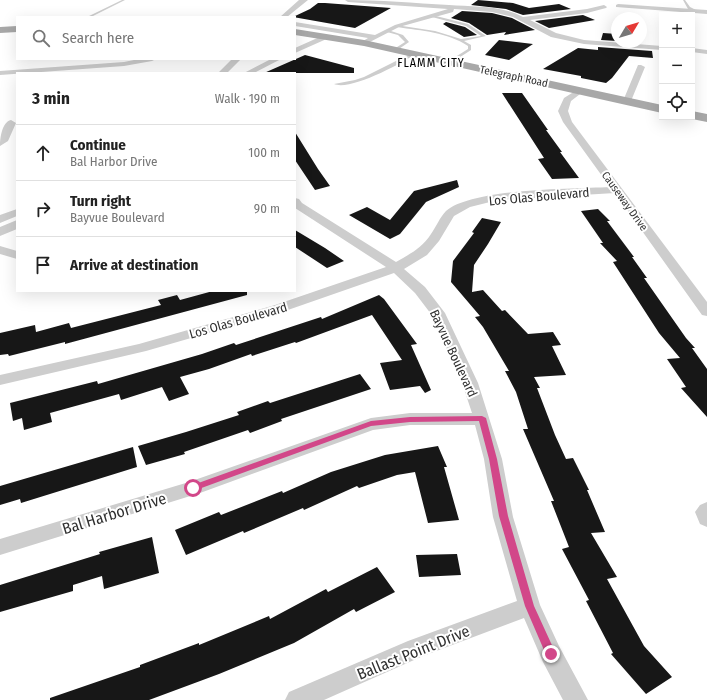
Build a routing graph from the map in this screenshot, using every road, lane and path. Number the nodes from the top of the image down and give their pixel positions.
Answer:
1 (124, 0) edge
2 (305, 0) edge
3 (348, 0) edge
4 (457, 0) edge
5 (684, 0) edge
6 (366, 1) edge
7 (441, 3) edge
8 (452, 6) junction
9 (618, 6) dead end
10 (604, 7) dead end
11 (697, 12) junction
12 (707, 12) edge
13 (91, 16) edge
14 (284, 16) edge
15 (432, 16) junction
16 (521, 18) junction
17 (296, 24) edge
18 (397, 26) junction
19 (16, 29) edge
20 (0, 30) edge
21 (388, 31) junction
22 (296, 32) edge
23 (328, 37) junction
24 (376, 37) junction
25 (462, 40) junction
26 (364, 44) junction
27 (659, 48) edge
28 (395, 50) junction
29 (695, 50) edge
30 (296, 51) edge
31 (707, 52) edge
32 (413, 54) junction
33 (146, 60) edge
34 (236, 60) edge
35 (275, 60) edge
36 (450, 62) junction
37 (641, 67) dead end
38 (223, 72) edge
39 (250, 72) edge
40 (0, 73) edge
41 (336, 84) dead end
42 (580, 90) junction
43 (627, 101) junction
44 (659, 108) edge
45 (695, 116) edge
46 (707, 118) edge
47 (14, 123) edge
48 (0, 124) edge
49 (0, 143) edge
50 (617, 190) junction
51 (296, 204) edge
52 (16, 212) edge
53 (0, 219) edge
54 (16, 224) edge
55 (0, 232) edge
56 (0, 250) edge
57 (16, 255) edge
58 (396, 268) junction
59 (707, 290) edge
60 (690, 291) junction
61 (707, 312) edge
62 (0, 380) edge
63 (482, 418) junction
64 (707, 510) edge
65 (707, 519) edge
66 (0, 546) edge
67 (529, 606) junction
68 (297, 700) edge
69 (576, 700) edge

1 - 13 lane
2 - 14 street
3 - 6 street
4 - 8 street
5 - 11 lane
6 - 7 street
7 - 8 street
7 - 18 street
8 - 15 street
8 - 16 street
9 - 11 street
10 - 16 street
11 - 12 street
15 - 18 street
15 - 25 lane
16 - 27 street
17 - 24 street
18 - 21 street
18 - 25 lane
19 - 20 main road
21 - 24 street
21 - 28 lane
22 - 23 main road, Telegraph Road
23 - 26 main road, Telegraph Road
23 - 30 street
24 - 26 street
25 - 36 lane
26 - 28 main road, Telegraph Road
28 - 32 main road, Telegraph Road
29 - 31 street
32 - 36 main road, Telegraph Road
32 - 41 lane
33 - 40 street
34 - 38 street
35 - 39 street
36 - 42 main road, Telegraph Road
37 - 43 street
42 - 43 main road, Telegraph Road
42 - 50 street, Causeway Drive
43 - 44 main road, Telegraph Road
45 - 46 main road
47 - 48 street
47 - 49 street
50 - 58 street, Los Olas Boulevard
50 - 60 street, Causeway Drive
51 - 58 street, Bayvue Boulevard
52 - 53 street
54 - 55 street
56 - 57 street
58 - 62 street, Los Olas Boulevard
58 - 63 street, Bayvue Boulevard
59 - 60 street
60 - 61 street, Causeway Drive
63 - 66 street, Bal Harbor Drive
63 - 67 street, Bayvue Boulevard
64 - 65 street
67 - 68 street, Ballast Point Drive
67 - 69 street, Bayvue Boulevard

